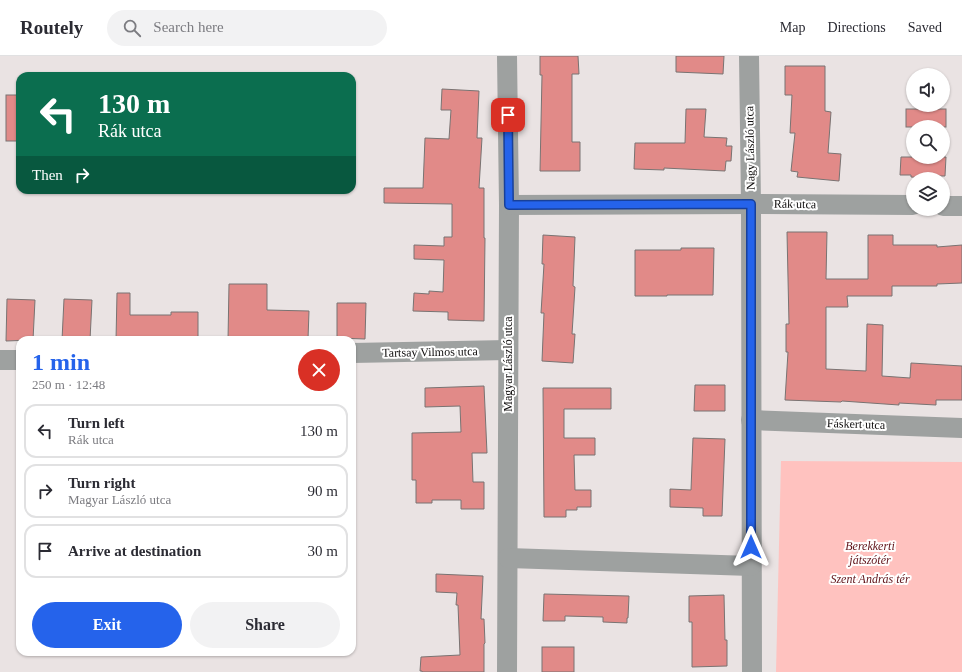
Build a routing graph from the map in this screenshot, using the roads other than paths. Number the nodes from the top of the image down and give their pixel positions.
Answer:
1 (507, 56) edge
2 (749, 56) edge
3 (751, 204) junction
4 (509, 205) junction
5 (906, 206) edge
6 (950, 206) edge
7 (962, 206) edge
8 (508, 350) junction
9 (356, 353) edge
10 (0, 360) edge
11 (16, 360) edge
12 (751, 420) junction
13 (962, 428) edge
14 (508, 558) junction
15 (751, 566) junction
16 (508, 672) edge
17 (752, 672) edge

1 - 4 street, Magyar László utca
2 - 3 street, Nagy László utca
3 - 4 street, Rák utca
3 - 5 street, Rák utca
3 - 12 street, Nagy László utca
4 - 8 street, Magyar László utca
6 - 7 street
8 - 9 street, Tartsay Vilmos utca
8 - 14 street, Magyar László utca
10 - 11 street
12 - 13 street, Fáskert utca
12 - 15 street, Nagy László utca
14 - 15 street
14 - 16 street, Magyar László utca
15 - 17 street, Nagy László utca

